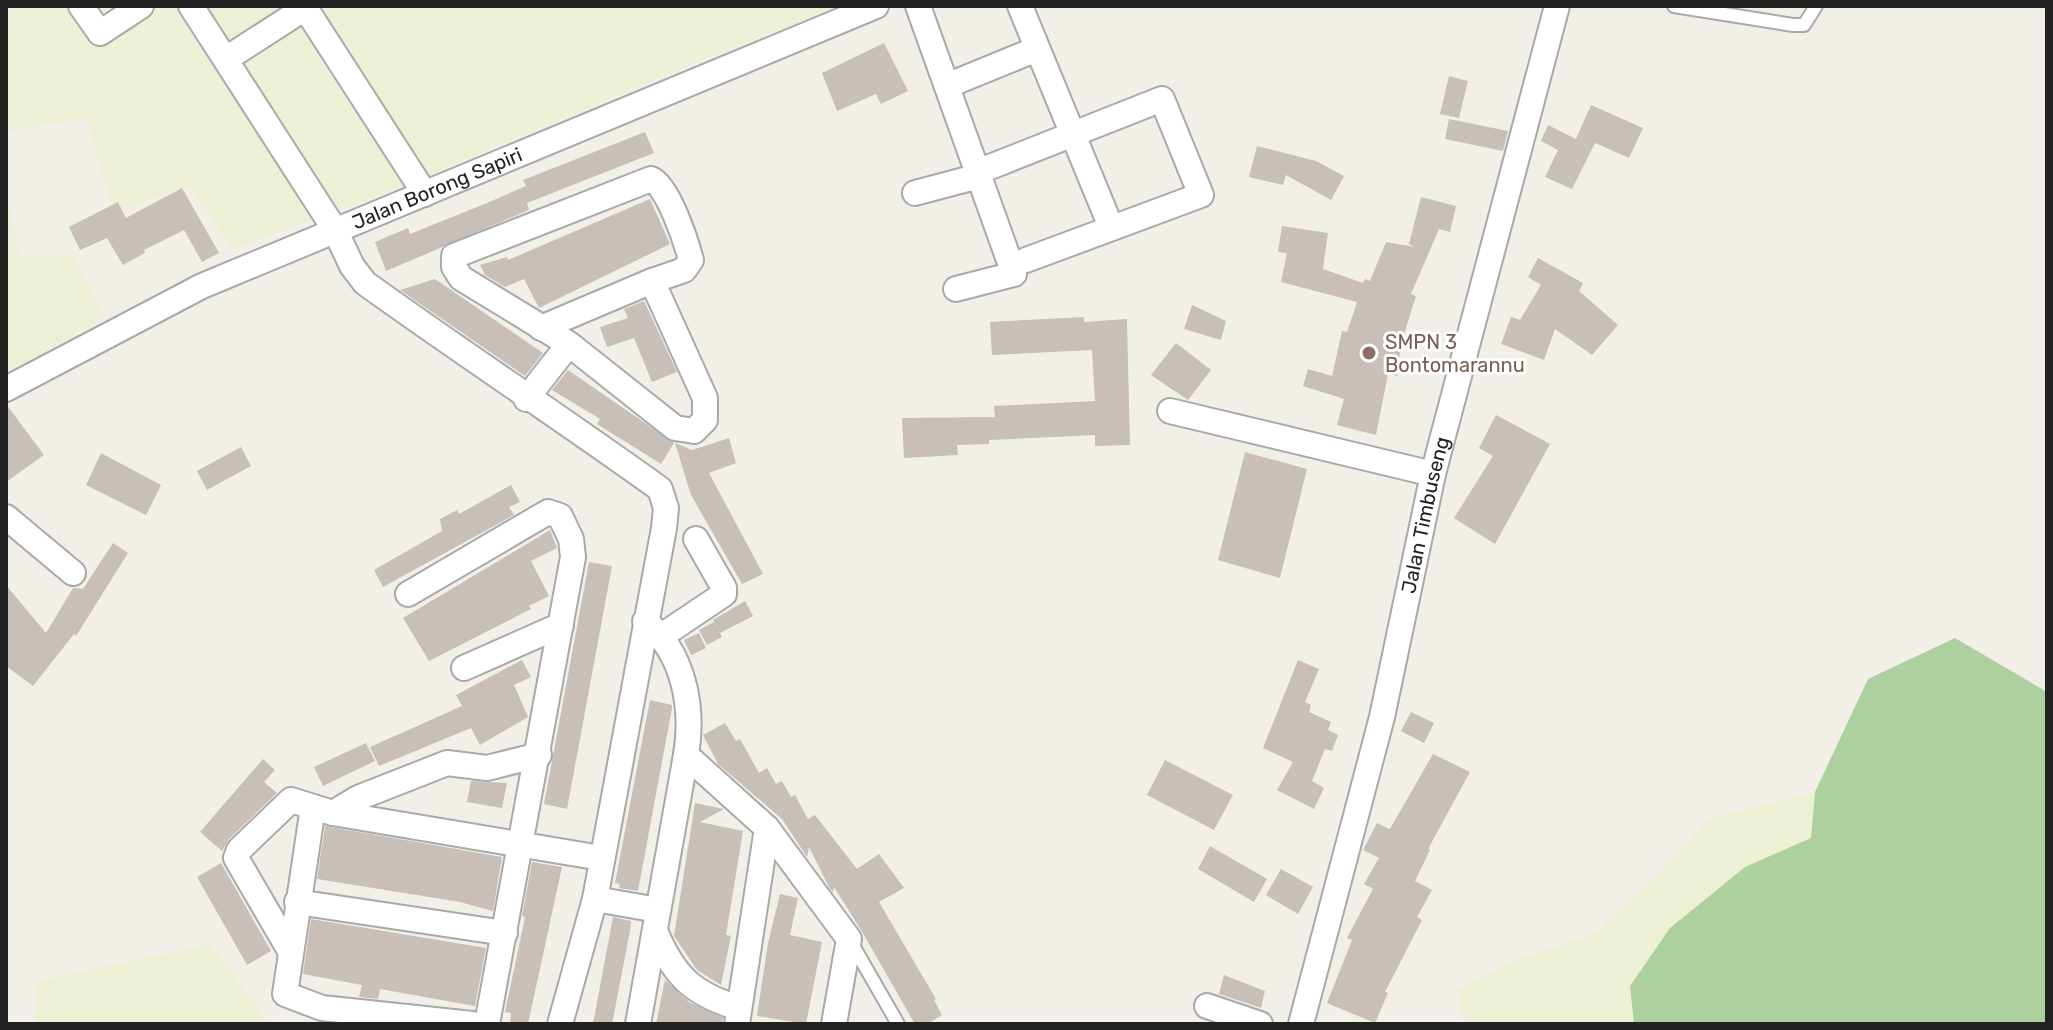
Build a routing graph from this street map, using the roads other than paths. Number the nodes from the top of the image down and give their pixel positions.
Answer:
1 (81, 6) edge
2 (141, 6) edge
3 (191, 6) edge
4 (876, 6) edge
5 (918, 6) edge
6 (1020, 6) edge
7 (1557, 6) edge
8 (1674, 6) edge
9 (1816, 6) edge
10 (305, 7) edge
11 (1037, 49) junction
12 (226, 59) junction
13 (956, 82) dead end
14 (1073, 135) junction
15 (984, 171) junction
16 (915, 193) dead end
17 (425, 194) junction
18 (1111, 227) junction
19 (335, 230) junction
20 (1026, 260) dead end
21 (652, 281) junction
22 (956, 289) dead end
23 (541, 328) junction
24 (569, 344) junction
25 (6, 389) edge
26 (526, 399) junction
27 (1170, 411) dead end
28 (1433, 474) junction
29 (6, 517) edge
30 (696, 539) dead end
31 (73, 573) dead end
32 (408, 594) dead end
33 (561, 625) junction
34 (654, 628) junction
35 (464, 668) dead end
36 (539, 755) junction
37 (686, 755) junction
38 (323, 810) junction
39 (767, 828) junction
40 (523, 844) junction
41 (601, 858) junction
42 (595, 899) junction
43 (297, 902) junction
44 (656, 920) junction
45 (505, 933) junction
46 (849, 939) junction
47 (289, 949) junction
48 (1207, 1006) dead end
49 (738, 1016) edge
50 (394, 1019) edge
51 (472, 1024) edge
52 (487, 1024) edge
53 (560, 1024) edge
54 (638, 1024) edge
55 (834, 1024) edge
56 (898, 1024) edge
57 (1260, 1024) edge
58 (1301, 1024) edge

1 - 2 street
3 - 12 street
4 - 17 street, Jalan Borong Sapiri
5 - 15 street
6 - 11 street
7 - 28 street, Jalan Timbuseng
8 - 9 lane
10 - 12 street
10 - 17 street
11 - 13 street
11 - 14 street
12 - 19 street
14 - 15 street
14 - 18 street
14 - 18 street
15 - 16 street
15 - 22 street
17 - 19 street, Jalan Borong Sapiri
18 - 20 street
19 - 25 street, Jalan Borong Sapiri
19 - 26 street
21 - 23 street
21 - 23 street
21 - 24 street
23 - 24 street
24 - 26 street
26 - 34 street
27 - 28 street
28 - 58 street, Jalan Timbuseng
29 - 31 street
30 - 34 street
32 - 33 street
33 - 35 street
33 - 36 street
34 - 37 street
34 - 41 street
36 - 38 street
36 - 40 street
37 - 39 street
37 - 44 street
38 - 40 street
38 - 43 street
38 - 47 street
39 - 46 street
39 - 49 street
40 - 41 street
40 - 45 street
41 - 42 street
42 - 44 street
42 - 53 street
43 - 45 street
43 - 47 street
44 - 49 street
44 - 54 street
45 - 52 street
46 - 55 street
46 - 56 lane
47 - 50 street
48 - 57 street
50 - 51 street

